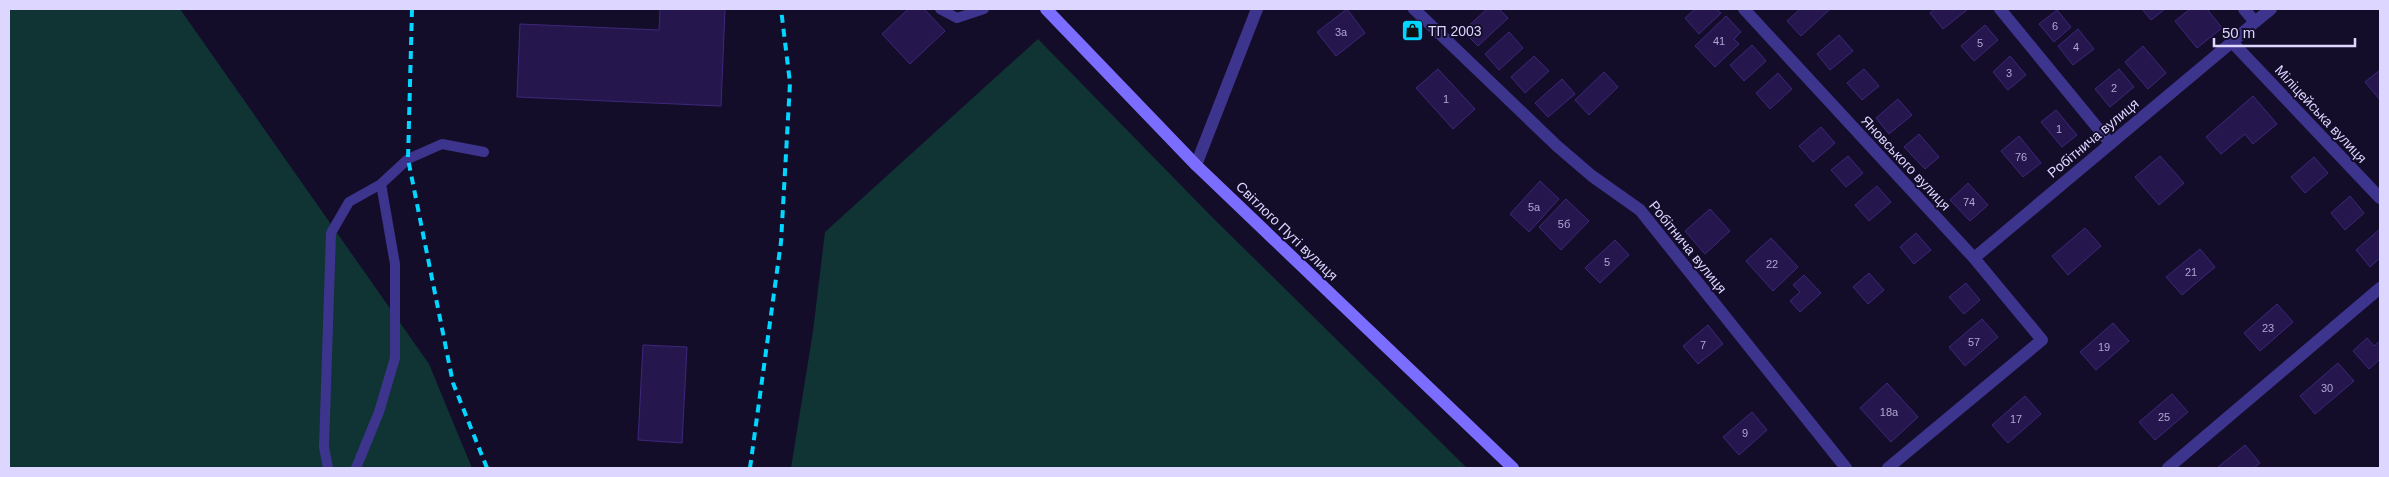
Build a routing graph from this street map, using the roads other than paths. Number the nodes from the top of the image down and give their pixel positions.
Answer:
1 (940, 9) edge
2 (984, 9) edge
3 (1046, 9) edge
4 (1257, 9) edge
5 (1414, 9) edge
6 (1744, 9) edge
7 (2000, 9) edge
8 (2244, 9) edge
9 (2271, 9) edge
10 (2255, 22) junction
11 (2232, 42) junction
12 (2110, 143) junction
13 (484, 152) dead end
14 (1196, 165) junction
15 (381, 184) junction
16 (2380, 198) edge
17 (1974, 258) junction
18 (2380, 288) edge
19 (328, 468) edge
20 (356, 468) edge
21 (1513, 468) edge
22 (1846, 468) edge
23 (1888, 468) edge
24 (2168, 468) edge

1 - 2 lane
3 - 14 main road, Світлого Путі вулиця
4 - 14 street
5 - 22 street, Робітнича вулиця
6 - 17 street, Яновського вулиця
7 - 12 street
8 - 10 street
9 - 10 street
10 - 11 street
11 - 12 street, Робітнича вулиця
11 - 16 street, Міліцейська вулиця
12 - 17 street, Робітнича вулиця
13 - 15 lane
14 - 21 main road, Світлого Путі вулиця
15 - 19 lane
15 - 20 lane
17 - 23 street, Яновського вулиця
18 - 24 street

